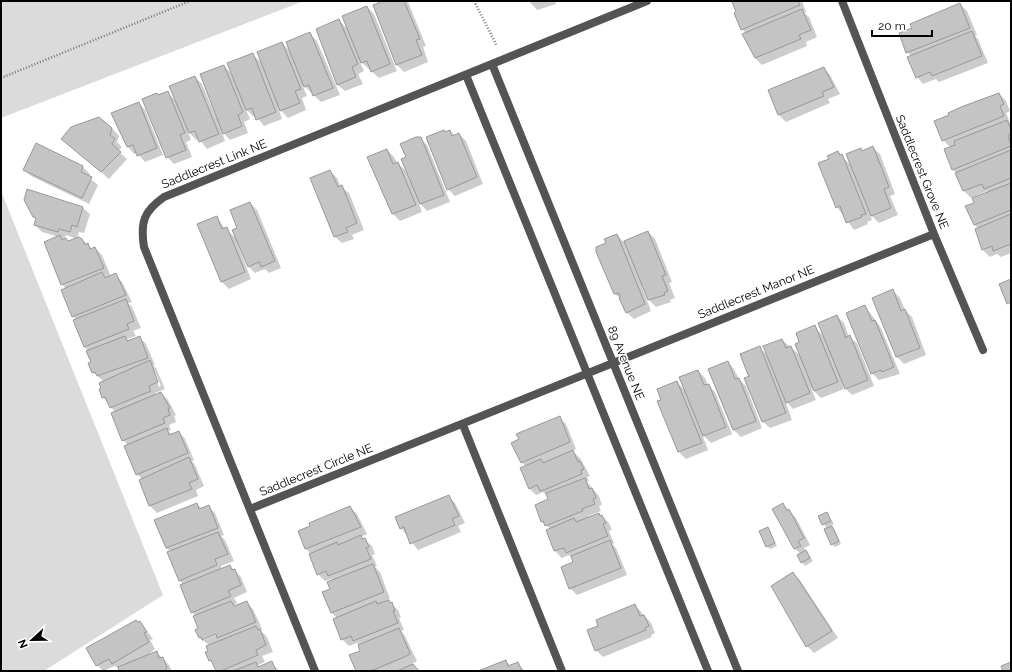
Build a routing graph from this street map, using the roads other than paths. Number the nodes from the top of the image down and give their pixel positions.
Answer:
1 (647, 1) edge
2 (842, 1) edge
3 (492, 64) junction
4 (466, 75) junction
5 (934, 234) junction
6 (983, 350) dead end
7 (612, 363) junction
8 (588, 373) junction
9 (463, 425) junction
10 (250, 509) junction
11 (315, 671) edge
12 (562, 671) edge
13 (708, 671) edge
14 (738, 671) edge

1 - 3 street
2 - 5 street, Saddlecrest Grove NE
3 - 4 street, Saddlecrest Link NE
3 - 7 street, 89 Avenue NE
4 - 8 street
4 - 10 street, Saddlecrest Link NE
5 - 6 street, Saddlecrest Grove NE
5 - 7 street, Saddlecrest Manor NE
7 - 8 street, Saddlecrest Manor NE
7 - 14 street, 89 Avenue NE
8 - 9 street, Saddlecrest Circle NE
8 - 13 street
9 - 10 street, Saddlecrest Circle NE
9 - 12 street
10 - 11 street, Saddlecrest Circle NE

